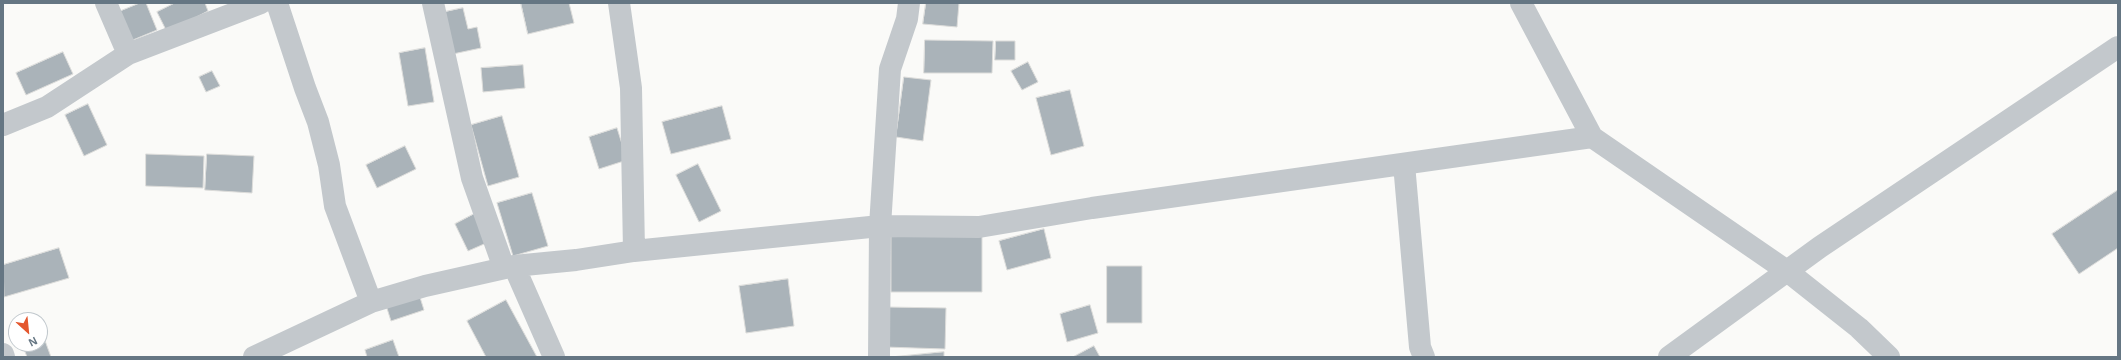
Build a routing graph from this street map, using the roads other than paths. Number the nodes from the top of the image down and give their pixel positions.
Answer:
1 (106, 3) edge
2 (261, 3) edge
3 (277, 3) edge
4 (434, 3) edge
5 (619, 3) edge
6 (909, 3) edge
7 (1521, 3) edge
8 (2118, 47) edge
9 (128, 54) junction
10 (3, 125) edge
11 (1592, 137) junction
12 (1404, 164) junction
13 (880, 226) junction
14 (634, 251) junction
15 (509, 267) junction
16 (1787, 271) junction
17 (371, 302) junction
18 (3, 354) edge
19 (4, 357) edge
20 (254, 357) edge
21 (554, 357) edge
22 (879, 357) edge
23 (1424, 357) edge
24 (1669, 357) edge
25 (1889, 357) edge

1 - 9 street
2 - 9 street
3 - 17 street
4 - 15 street
5 - 14 street
6 - 13 street
7 - 11 street
8 - 16 street
9 - 10 street
11 - 12 street
11 - 16 street
12 - 13 street
12 - 23 street
13 - 14 street
13 - 22 street
14 - 15 street
15 - 17 street
15 - 21 street
16 - 24 street
16 - 25 street
17 - 20 street
18 - 19 street

